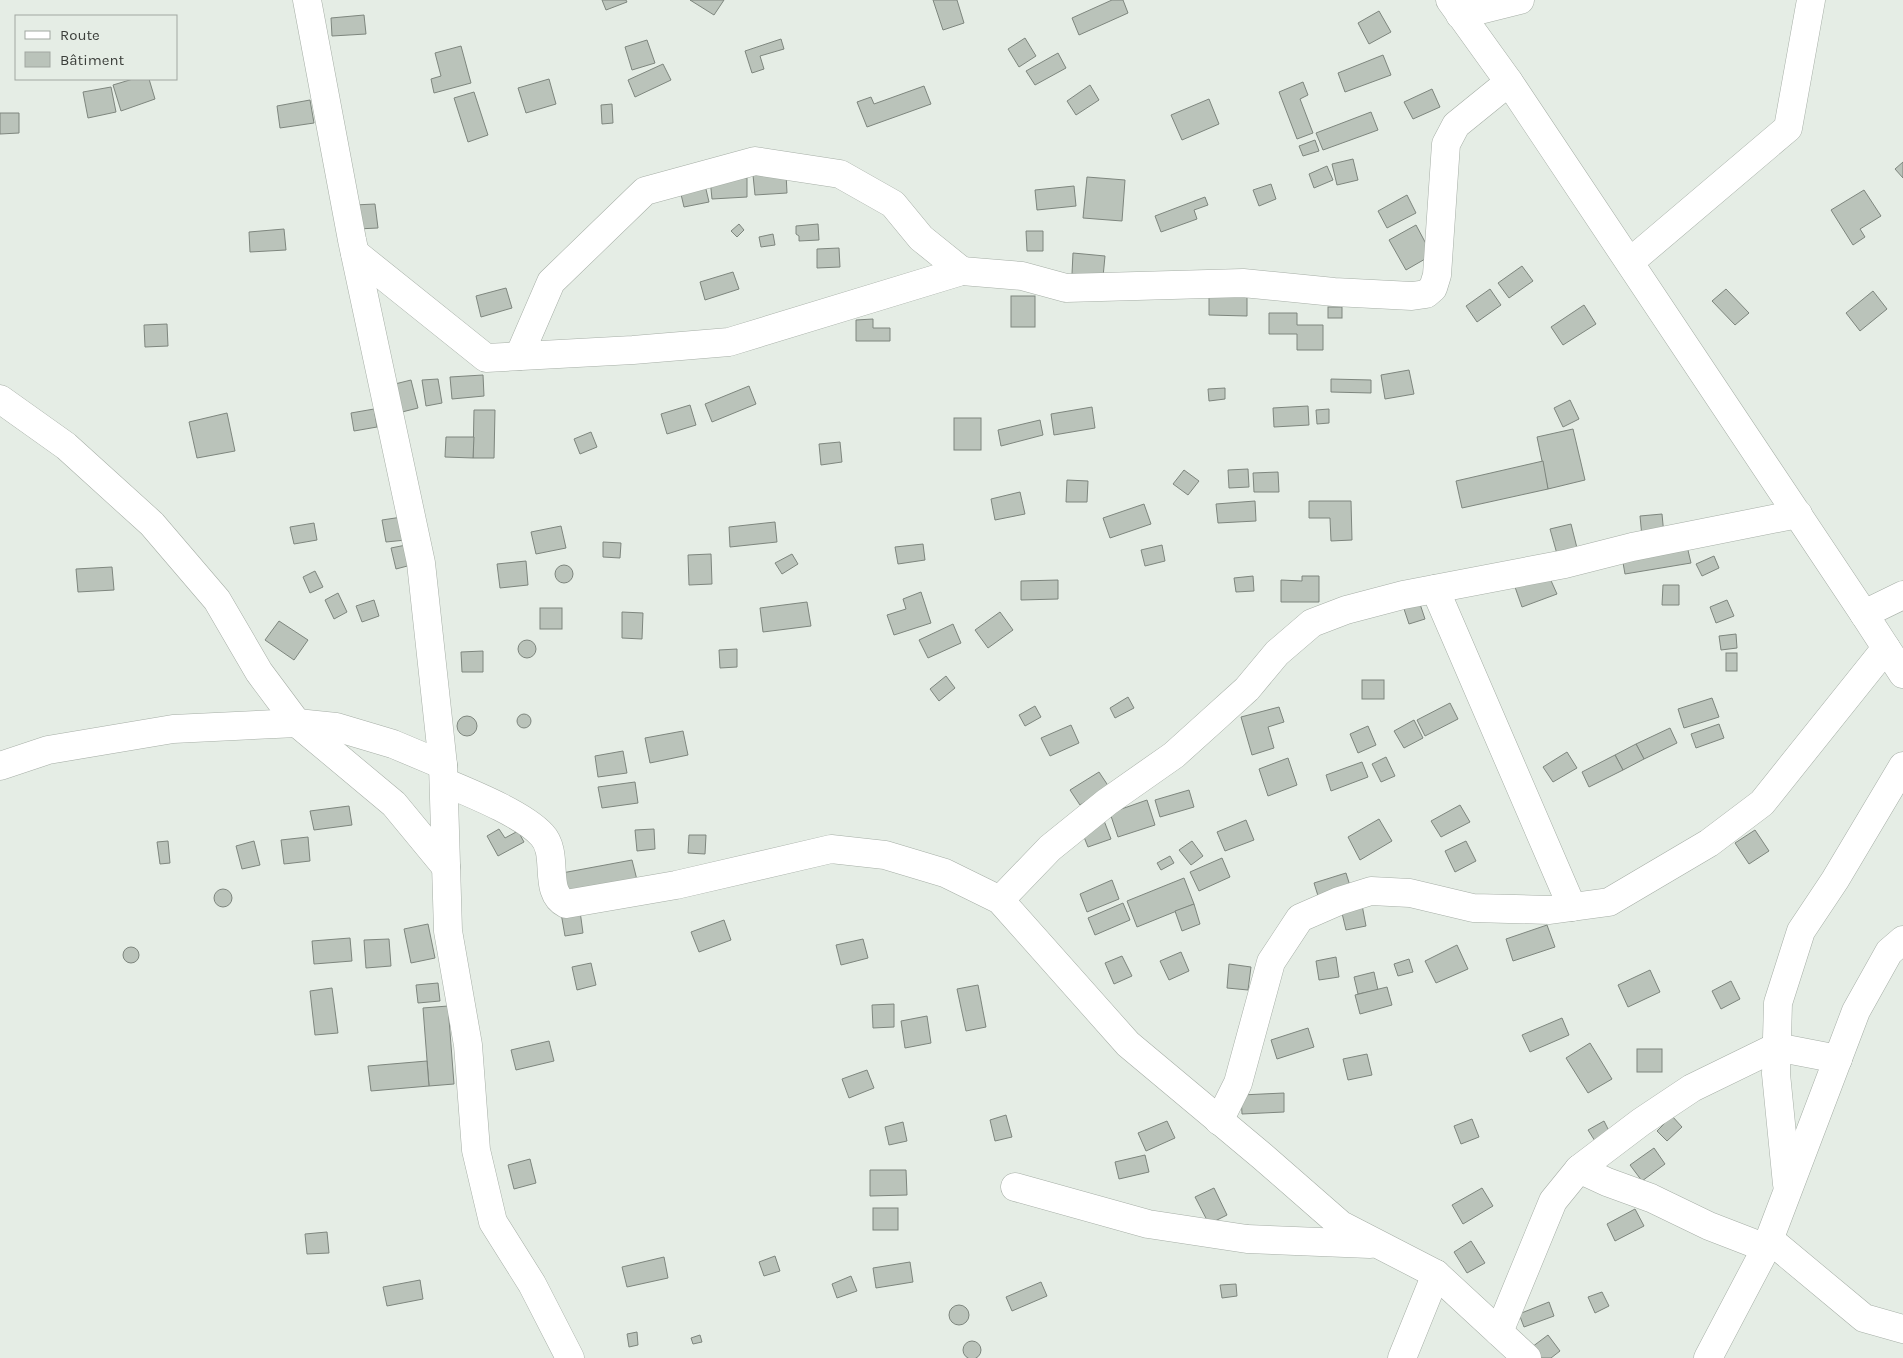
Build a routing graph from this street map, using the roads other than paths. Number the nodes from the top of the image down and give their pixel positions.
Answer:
1 (307, 0) edge
2 (1520, 0) edge
3 (1810, 0) edge
4 (1455, 7) edge
5 (1509, 82) junction
6 (355, 254) junction
7 (1630, 262) junction
8 (962, 271) junction
9 (519, 356) junction
10 (0, 399) edge
11 (1798, 514) junction
12 (1434, 589) junction
13 (1903, 595) edge
14 (1864, 614) junction
15 (1886, 648) junction
16 (1903, 674) edge
17 (297, 723) junction
18 (0, 766) edge
19 (1903, 766) edge
20 (443, 773) junction
21 (446, 867) junction
22 (1000, 900) junction
23 (1572, 907) junction
24 (1903, 940) edge
25 (1776, 1047) junction
26 (1838, 1059) junction
27 (1219, 1120) junction
28 (1579, 1169) junction
29 (1015, 1187) dead end
30 (1788, 1191) junction
31 (1380, 1244) junction
32 (1768, 1244) junction
33 (1436, 1274) junction
34 (1903, 1328) edge
35 (1499, 1332) junction
36 (570, 1358) edge
37 (1402, 1358) edge
38 (1527, 1358) edge
39 (1708, 1358) edge

1 - 6 street
2 - 4 street
3 - 7 street
4 - 5 street
5 - 7 street
5 - 8 street
6 - 9 street
6 - 20 street
7 - 11 street
8 - 9 street
8 - 9 street
10 - 17 street
11 - 12 street
11 - 14 street
12 - 22 street
12 - 23 street
13 - 14 street
14 - 15 street
15 - 16 street
15 - 23 street
17 - 18 street
17 - 20 street
17 - 21 street
19 - 25 street
20 - 21 street
20 - 22 street
21 - 36 street
22 - 27 street
23 - 27 street
24 - 26 street
25 - 26 street
25 - 28 street
25 - 30 street
26 - 30 street
27 - 31 street
28 - 32 street
28 - 35 street
29 - 31 street
30 - 32 street
31 - 33 street
32 - 34 street
32 - 39 street
33 - 35 street
33 - 37 street
35 - 38 street

